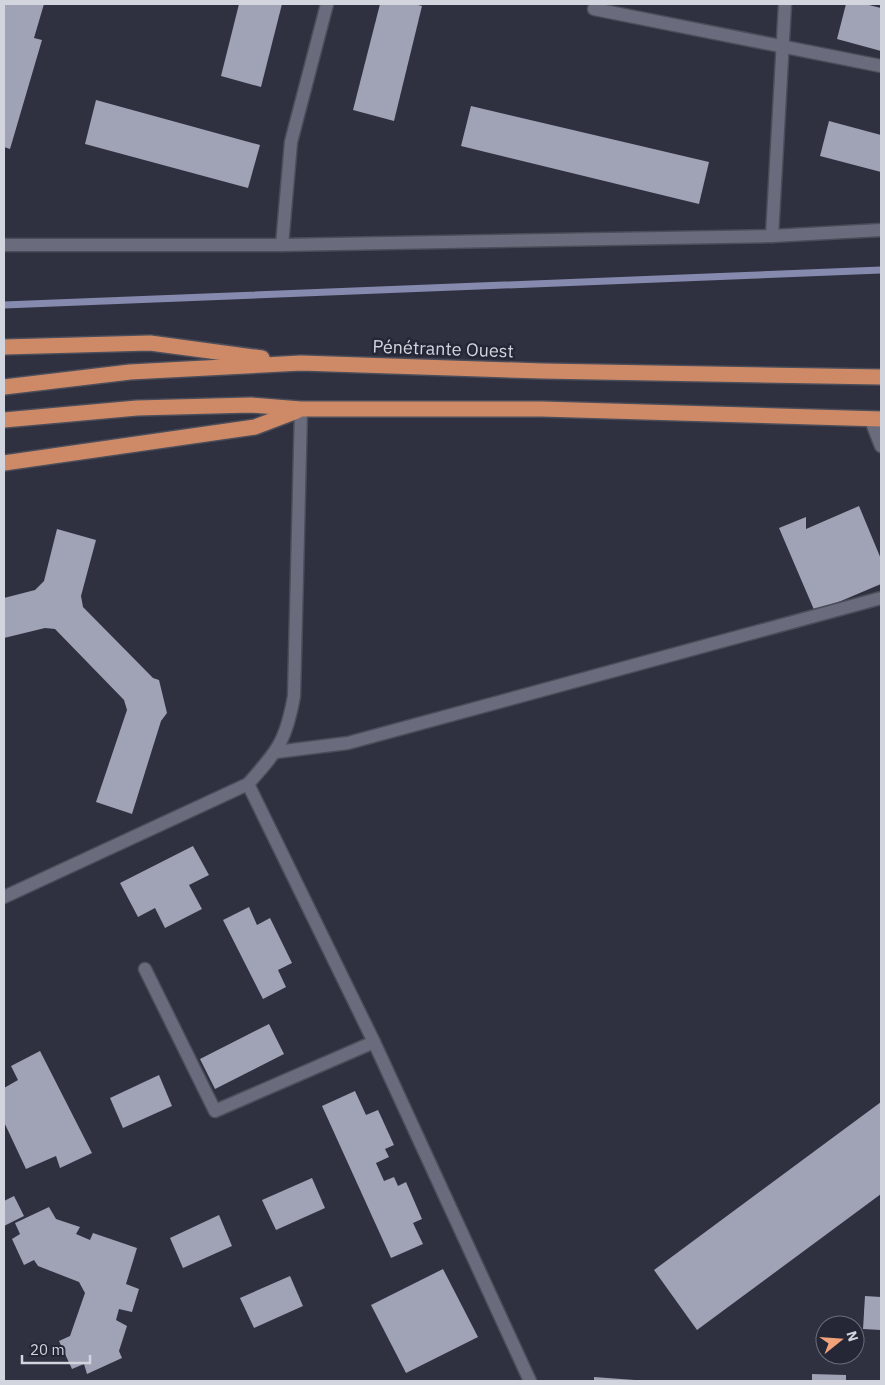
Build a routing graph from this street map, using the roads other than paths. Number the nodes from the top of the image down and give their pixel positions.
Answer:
1 (327, 4) edge
2 (785, 4) edge
3 (594, 9) dead end
4 (783, 45) junction
5 (881, 66) edge
6 (881, 230) edge
7 (772, 236) junction
8 (4, 245) edge
9 (282, 245) junction
10 (4, 347) edge
11 (301, 363) junction
12 (881, 377) edge
13 (4, 387) edge
14 (301, 409) junction
15 (876, 419) edge
16 (4, 420) edge
17 (881, 446) edge
18 (4, 464) edge
19 (881, 598) edge
20 (276, 752) junction
21 (248, 784) junction
22 (4, 897) edge
23 (145, 969) dead end
24 (374, 1042) junction
25 (530, 1381) edge

1 - 9 street
2 - 4 street
3 - 4 street
4 - 5 street
4 - 7 street
6 - 7 street
7 - 9 street
8 - 9 street
10 - 11 highway
11 - 12 highway, Pénétrante Ouest
11 - 13 highway, Pénétrante Ouest
14 - 15 highway
14 - 16 highway
14 - 18 highway
14 - 20 street
15 - 17 street
19 - 20 street
20 - 21 street
21 - 22 street
21 - 24 street
23 - 24 street
24 - 25 street

